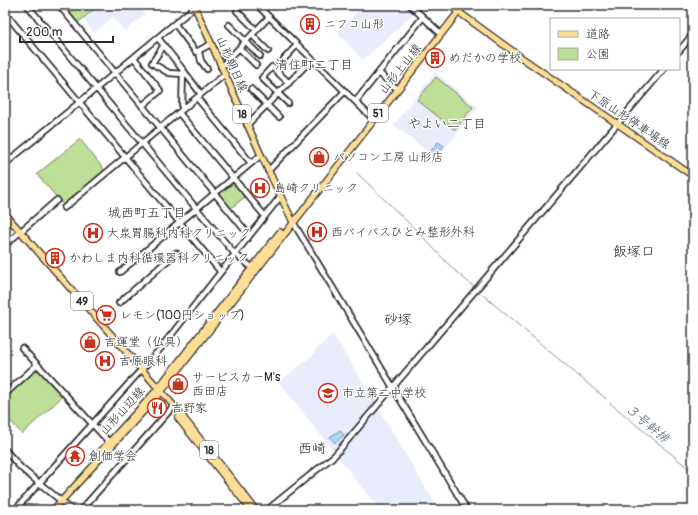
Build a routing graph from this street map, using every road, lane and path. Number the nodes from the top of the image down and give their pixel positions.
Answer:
1 (27, 5) edge
2 (58, 5) edge
3 (257, 5) edge
4 (410, 5) edge
5 (448, 5) edge
6 (460, 5) edge
7 (464, 5) edge
8 (195, 6) edge
9 (456, 9) edge
10 (237, 11) dead end
11 (5, 13) edge
12 (269, 17) junction
13 (423, 17) junction
14 (176, 24) junction
15 (228, 25) dead end
16 (256, 30) junction
17 (439, 32) junction
18 (693, 34) edge
19 (252, 35) junction
20 (158, 38) junction
21 (245, 42) junction
22 (164, 44) junction
23 (211, 44) junction
24 (297, 45) junction
25 (239, 48) junction
26 (680, 50) edge
27 (268, 51) dead end
28 (199, 52) junction
29 (260, 56) dead end
30 (134, 58) junction
31 (284, 59) dead end
32 (312, 59) junction
33 (256, 65) dead end
34 (220, 67) junction
35 (206, 69) dead end
36 (663, 70) edge
37 (183, 72) junction
38 (379, 73) junction
39 (116, 74) junction
40 (224, 75) junction
41 (289, 83) junction
42 (395, 87) junction
43 (97, 89) junction
44 (250, 89) dead end
45 (346, 91) junction
46 (201, 94) junction
47 (278, 94) junction
48 (197, 98) junction
49 (356, 101) junction
50 (80, 103) junction
51 (288, 103) dead end
52 (267, 105) junction
53 (142, 106) junction
54 (180, 111) junction
55 (279, 116) dead end
56 (371, 117) junction
57 (617, 124) junction
58 (247, 125) junction
59 (160, 128) junction
60 (142, 143) junction
61 (261, 155) junction
62 (125, 157) junction
63 (251, 163) junction
64 (5, 164) edge
65 (268, 171) junction
66 (693, 176) edge
67 (233, 178) junction
68 (215, 193) junction
69 (280, 197) junction
70 (57, 200) dead end
71 (64, 208) dead end
72 (196, 208) junction
73 (5, 214) edge
74 (264, 216) junction
75 (5, 218) edge
76 (292, 220) junction
77 (179, 222) junction
78 (20, 232) junction
79 (249, 234) junction
80 (5, 245) edge
81 (176, 253) dead end
82 (235, 254) junction
83 (254, 269) junction
84 (220, 271) junction
85 (120, 272) dead end
86 (119, 303) dead end
87 (22, 348) dead end
88 (37, 365) junction
89 (140, 370) junction
90 (394, 387) junction
91 (158, 391) junction
92 (5, 394) edge
93 (171, 410) junction
94 (92, 424) junction
95 (109, 442) junction
96 (5, 450) edge
97 (39, 483) junction
98 (60, 500) junction
99 (15, 510) edge
100 (49, 510) edge
101 (53, 510) edge
102 (72, 510) edge
103 (81, 510) edge
104 (251, 510) edge
105 (256, 510) edge
106 (268, 510) edge
107 (467, 510) edge

1 - 43 street
2 - 39 street
3 - 12 street
4 - 13 street
5 - 9 main road, 下原山形停車場線
6 - 9 main road, 山形上山線 / 51
7 - 9 main road, 山形上山線 / 51
8 - 14 street
8 - 23 main road, 山形朝日線 / 18
9 - 17 main road, 山形上山線 / 51
9 - 57 main road, 下原山形停車場線
9 - 76 main road, 山形上山線 / 51
10 - 16 street
11 - 50 street
12 - 16 street
12 - 24 street
13 - 17 street
13 - 38 street
14 - 20 street
14 - 28 street
15 - 21 street
16 - 19 street
17 - 42 main road, 山形上山線 / 51
18 - 26 street
19 - 21 street
19 - 27 street
20 - 22 street
20 - 30 street
21 - 25 street
21 - 29 street
22 - 37 street
22 - 37 street
23 - 28 street
23 - 34 main road, 山形朝日線 / 18
24 - 31 street
24 - 32 street
25 - 33 street
25 - 34 street
28 - 35 street
30 - 39 street
30 - 53 street
32 - 41 street
32 - 45 street
34 - 40 main road, 山形朝日線 / 18
36 - 57 street
37 - 46 street
37 - 54 street
38 - 42 street
38 - 49 street
39 - 43 street
39 - 53 street
40 - 46 street
40 - 58 main road, 山形朝日線 / 18
41 - 47 street
41 - 47 street
42 - 56 main road, 山形上山線 / 51
43 - 50 street
43 - 60 street
44 - 52 street
45 - 49 street
45 - 65 street
46 - 48 street
47 - 51 street
47 - 52 street
48 - 54 street
48 - 63 street
49 - 56 street
50 - 62 street
50 - 64 street
52 - 55 street
52 - 58 street
53 - 59 street
54 - 59 street
54 - 67 street
56 - 76 main road, 山形上山線 / 51
57 - 66 main road, 下原山形停車場線
57 - 90 street
58 - 61 main road, 山形朝日線 / 18
59 - 60 street
59 - 68 street
60 - 62 street
60 - 72 street
61 - 63 street
61 - 65 main road, 山形朝日線 / 18
62 - 71 street
62 - 77 street
63 - 67 street
65 - 69 main road, 山形朝日線 / 18
67 - 68 street
67 - 74 street
68 - 72 street
68 - 79 street
69 - 74 street
69 - 76 main road, 山形朝日線 / 18
70 - 78 street
72 - 77 street
72 - 82 street
73 - 78 main road, 山形山辺線 / 49
74 - 79 street
75 - 78 main road, 山形山辺線 / 49
76 - 83 main road
76 - 90 street
77 - 84 street
77 - 85 street
78 - 80 street
78 - 89 main road, 山形山辺線 / 49
79 - 82 street
81 - 86 street
82 - 83 street
82 - 84 street
83 - 91 main road
84 - 89 street
87 - 88 street
88 - 92 street
88 - 94 street
89 - 91 main road, 山形山辺線 / 49
89 - 94 street
90 - 106 street
90 - 107 street
91 - 93 main road, 18
91 - 95 main road, 山形山辺線
91 - 98 main road, 山形山辺線
91 - 105 main road, 18
93 - 103 street
93 - 104 main road, 18
94 - 95 street
94 - 97 street
95 - 98 main road, 山形山辺線
96 - 97 street
97 - 98 street
97 - 99 street
98 - 100 main road, 山形山辺線
98 - 101 main road, 山形山辺線
98 - 102 street

